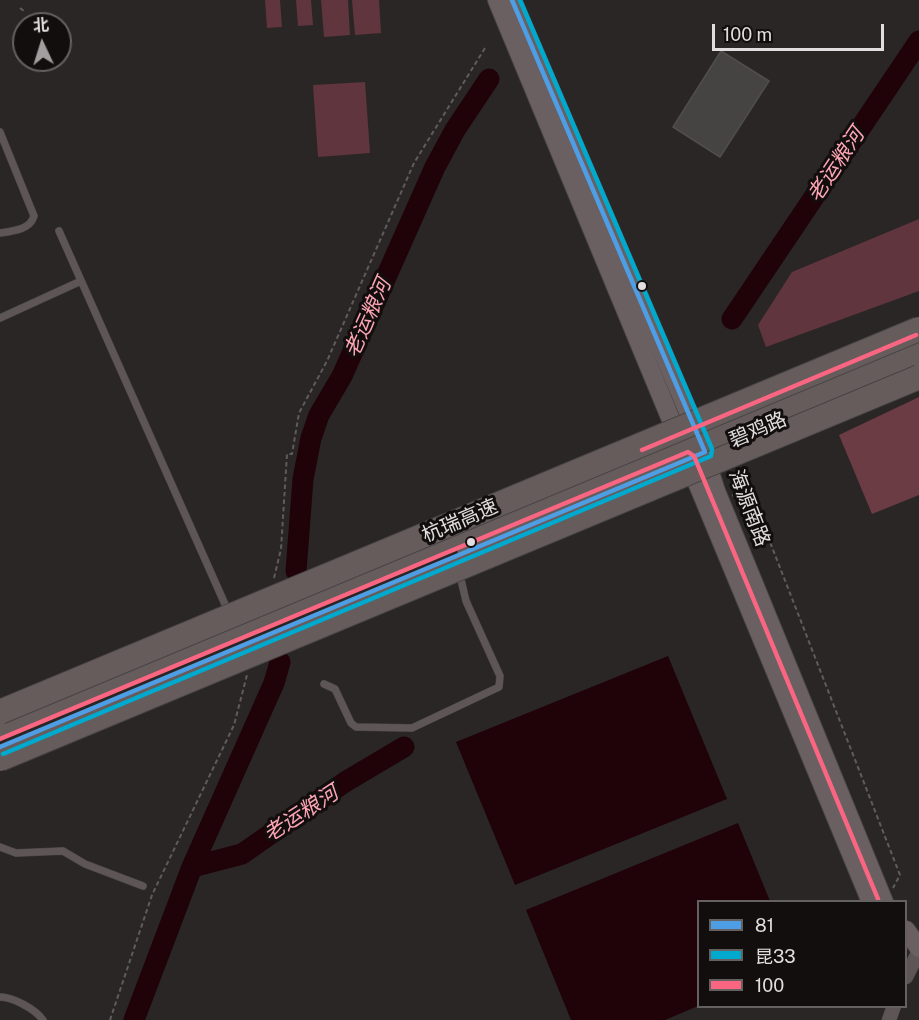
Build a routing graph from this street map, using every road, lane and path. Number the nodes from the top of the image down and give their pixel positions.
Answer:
1 (497, 0) edge
2 (512, 0) edge
3 (20, 8) dead end
4 (24, 11) dead end
5 (485, 48) dead end
6 (0, 132) edge
7 (59, 231) dead end
8 (0, 233) edge
9 (81, 281) junction
10 (0, 318) edge
11 (919, 329) edge
12 (919, 342) edge
13 (919, 363) edge
14 (919, 377) edge
15 (692, 447) junction
16 (716, 491) junction
17 (453, 558) junction
18 (272, 582) dead end
19 (236, 627) junction
20 (254, 661) junction
21 (324, 684) dead end
22 (0, 712) edge
23 (0, 725) edge
24 (0, 747) edge
25 (0, 759) edge
26 (0, 771) edge
27 (0, 847) edge
28 (143, 886) dead end
29 (888, 897) edge
30 (870, 900) edge
31 (907, 932) edge
32 (919, 950) edge
33 (907, 975) edge
34 (0, 997) edge
35 (43, 1020) edge
36 (110, 1020) edge

1 - 15 main road, 海源南路
2 - 15 main road, 海源南路
3 - 4 path
5 - 18 path
6 - 8 lane
7 - 9 lane
9 - 10 lane
9 - 19 lane
11 - 22 highway, 杭瑞高速, bridge
12 - 15 highway, 碧鸡路
13 - 15 highway, 碧鸡路
14 - 20 highway, bridge
15 - 16 main road, 海源南路
15 - 17 highway, 碧鸡路
15 - 19 highway, 碧鸡路
15 - 30 main road, 海源南路
16 - 29 main road, 海源南路
16 - 29 path
17 - 21 lane
17 - 24 highway, 碧鸡路
19 - 23 highway, 碧鸡路
20 - 25 highway, bridge
20 - 26 highway, bridge
20 - 36 path
27 - 28 lane
31 - 32 main road
32 - 33 street
34 - 35 lane

